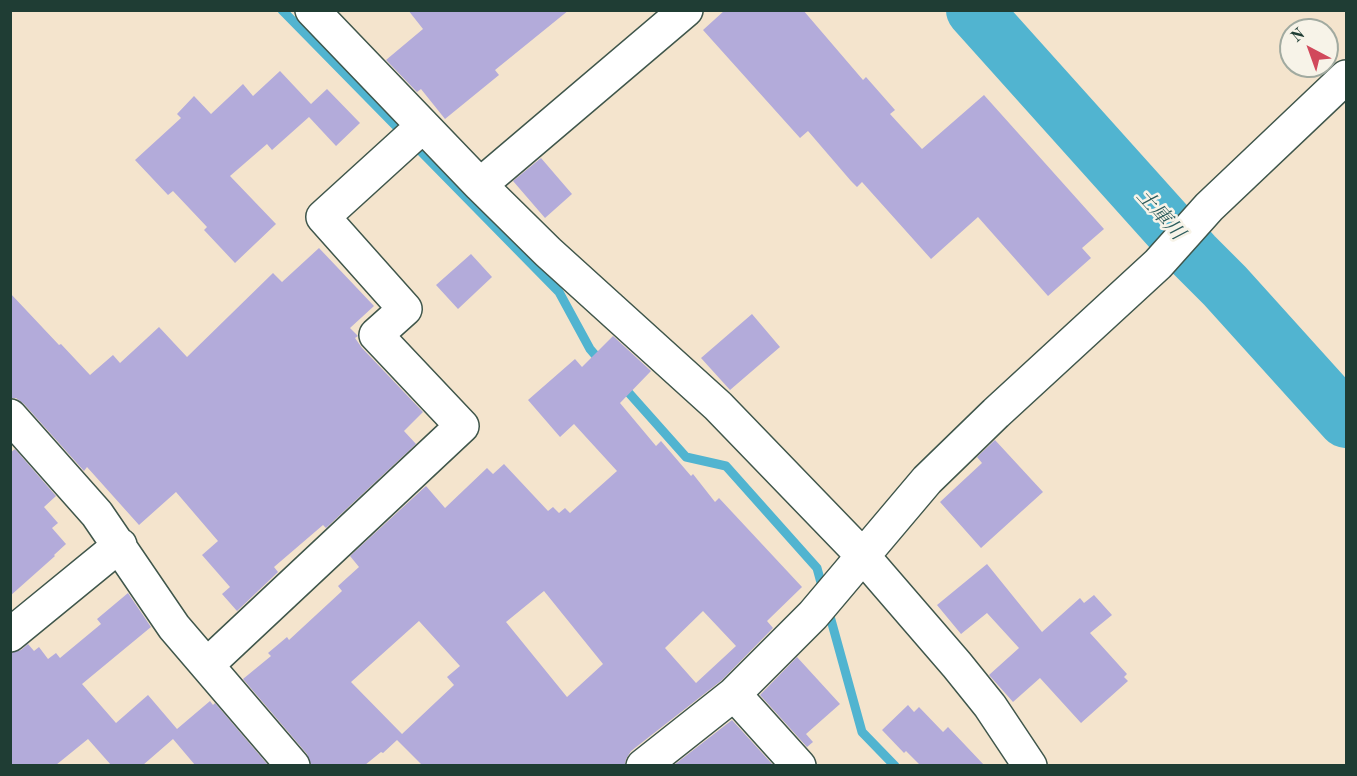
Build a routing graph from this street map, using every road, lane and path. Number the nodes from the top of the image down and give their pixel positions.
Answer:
1 (312, 10) edge
2 (686, 10) edge
3 (1347, 77) edge
4 (423, 126) junction
5 (480, 185) junction
6 (10, 416) edge
7 (120, 545) junction
8 (862, 555) junction
9 (10, 635) edge
10 (207, 665) junction
11 (734, 694) junction
12 (293, 765) edge
13 (644, 765) edge
14 (799, 765) edge
15 (1030, 765) edge

1 - 4 street
2 - 5 street
3 - 8 street
4 - 5 street
4 - 10 street
5 - 8 street
6 - 7 street
7 - 9 street
7 - 10 street
8 - 11 street
8 - 15 street
10 - 12 street
11 - 13 street
11 - 14 street

